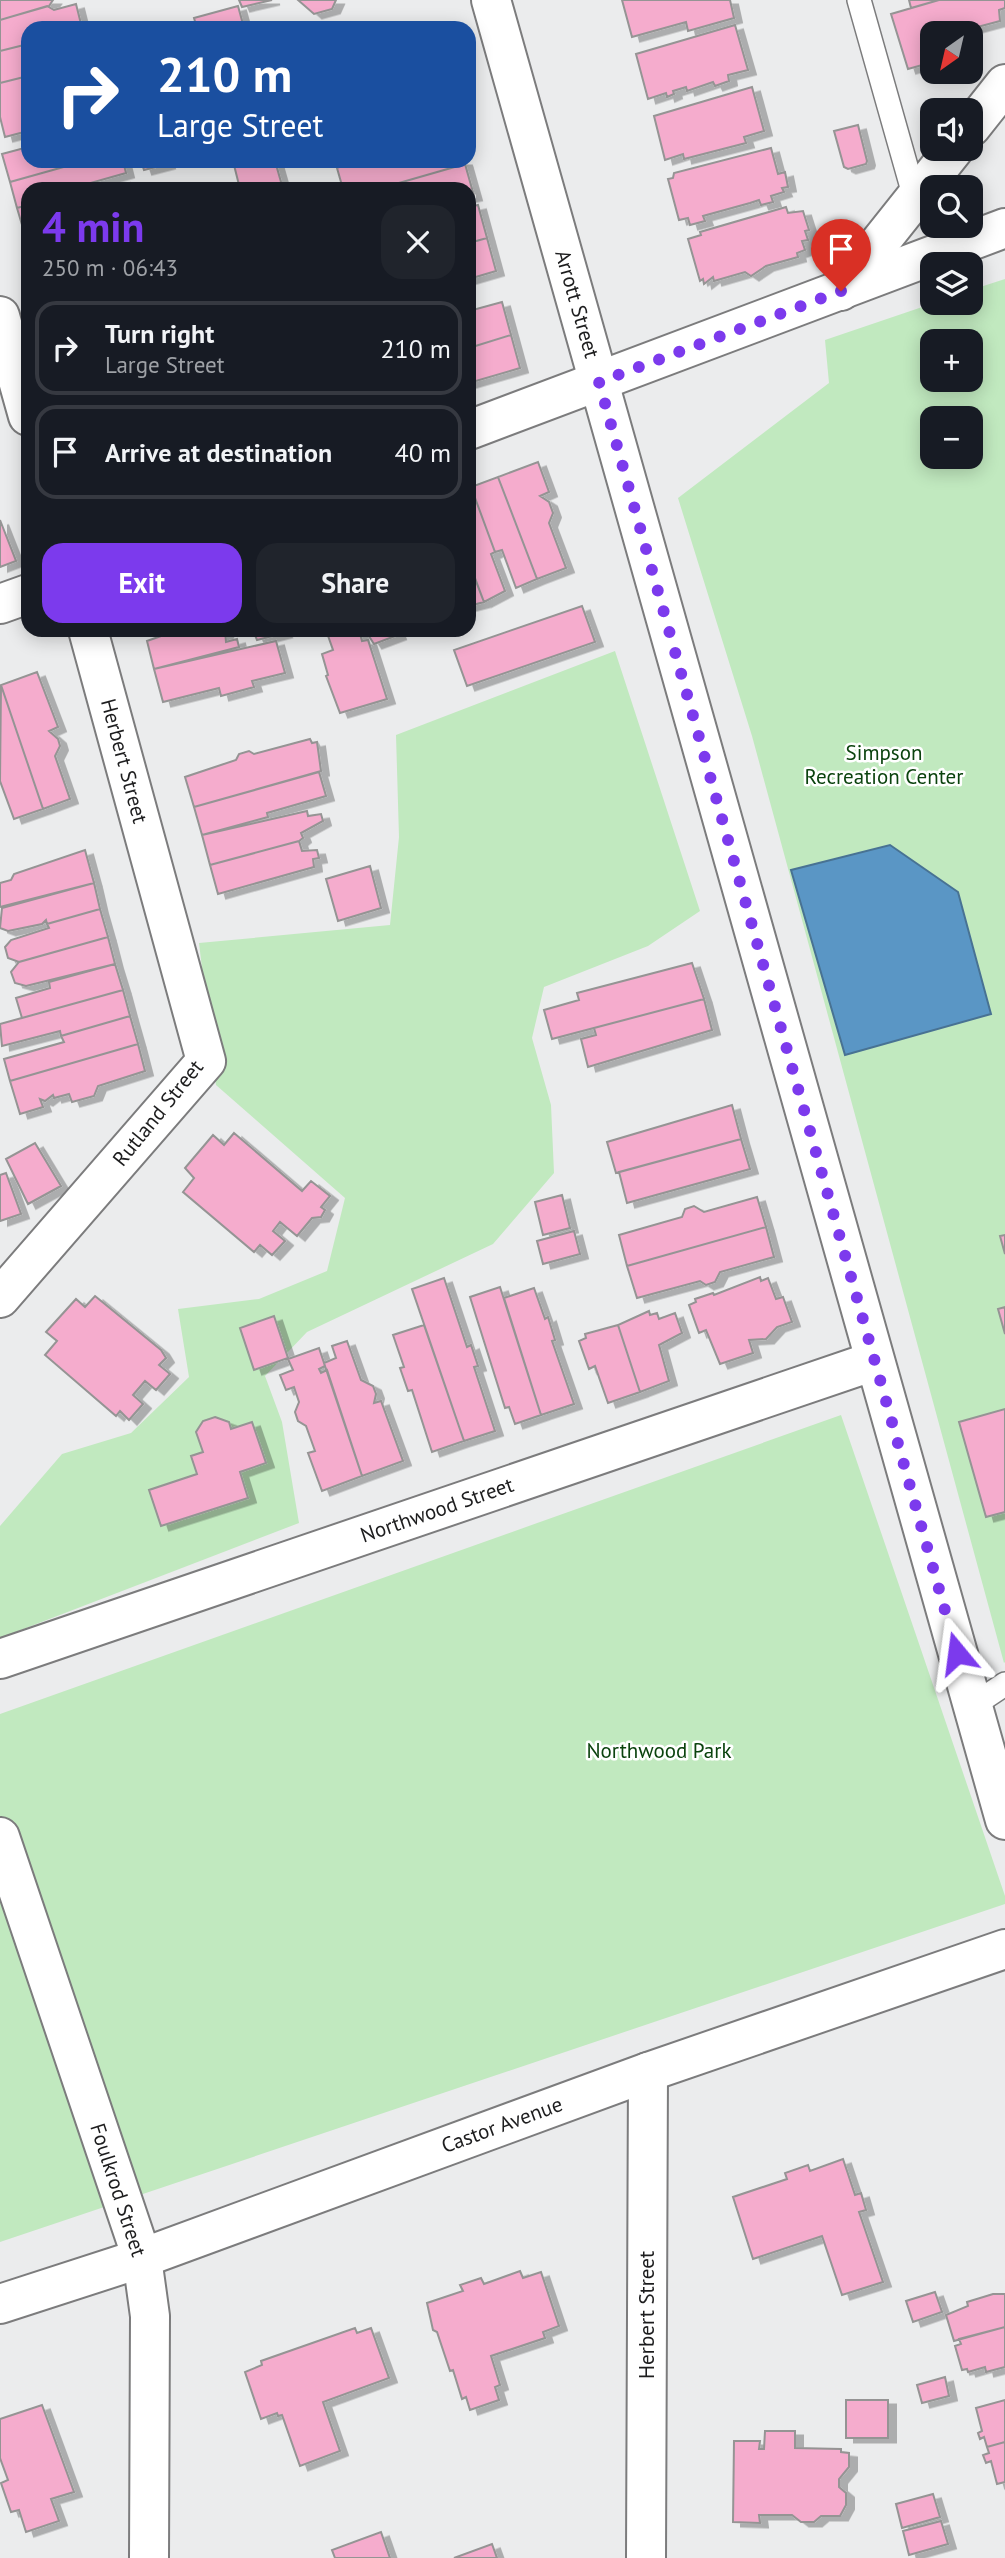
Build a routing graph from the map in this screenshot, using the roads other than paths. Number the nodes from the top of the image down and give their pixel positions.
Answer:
1 (491, 0) edge
2 (859, 0) edge
3 (1005, 84) edge
4 (983, 112) edge
5 (944, 161) edge
6 (915, 198) junction
7 (1005, 228) edge
8 (841, 291) junction
9 (0, 316) edge
10 (599, 382) junction
11 (21, 391) edge
12 (476, 427) edge
13 (21, 596) edge
14 (0, 604) edge
15 (90, 637) edge
16 (159, 893) joint
17 (0, 1298) edge
18 (874, 1361) junction
19 (0, 1659) edge
20 (1005, 1685) edge
21 (972, 1706) junction
22 (1005, 1820) edge
23 (0, 1837) edge
24 (1005, 1948) edge
25 (648, 2072) junction
26 (142, 2258) junction
27 (0, 2304) edge
28 (149, 2558) edge
29 (646, 2558) edge

1 - 10 street, Arrott Street
2 - 6 lane
3 - 4 street
5 - 6 street
6 - 8 street
7 - 8 street
8 - 10 street
9 - 11 street
10 - 12 street
10 - 18 street, Arrott Street
13 - 14 street
15 - 16 street, Herbert Street
16 - 17 street, Rutland Street
18 - 19 street, Northwood Street
18 - 21 street, Arrott Street
20 - 21 lane
21 - 22 street, Arrott Street
23 - 26 street, Foulkrod Street
24 - 25 street, Castor Avenue
25 - 26 street, Castor Avenue
25 - 29 street, Herbert Street
26 - 27 street, Castor Avenue
26 - 28 street, Foulkrod Street

